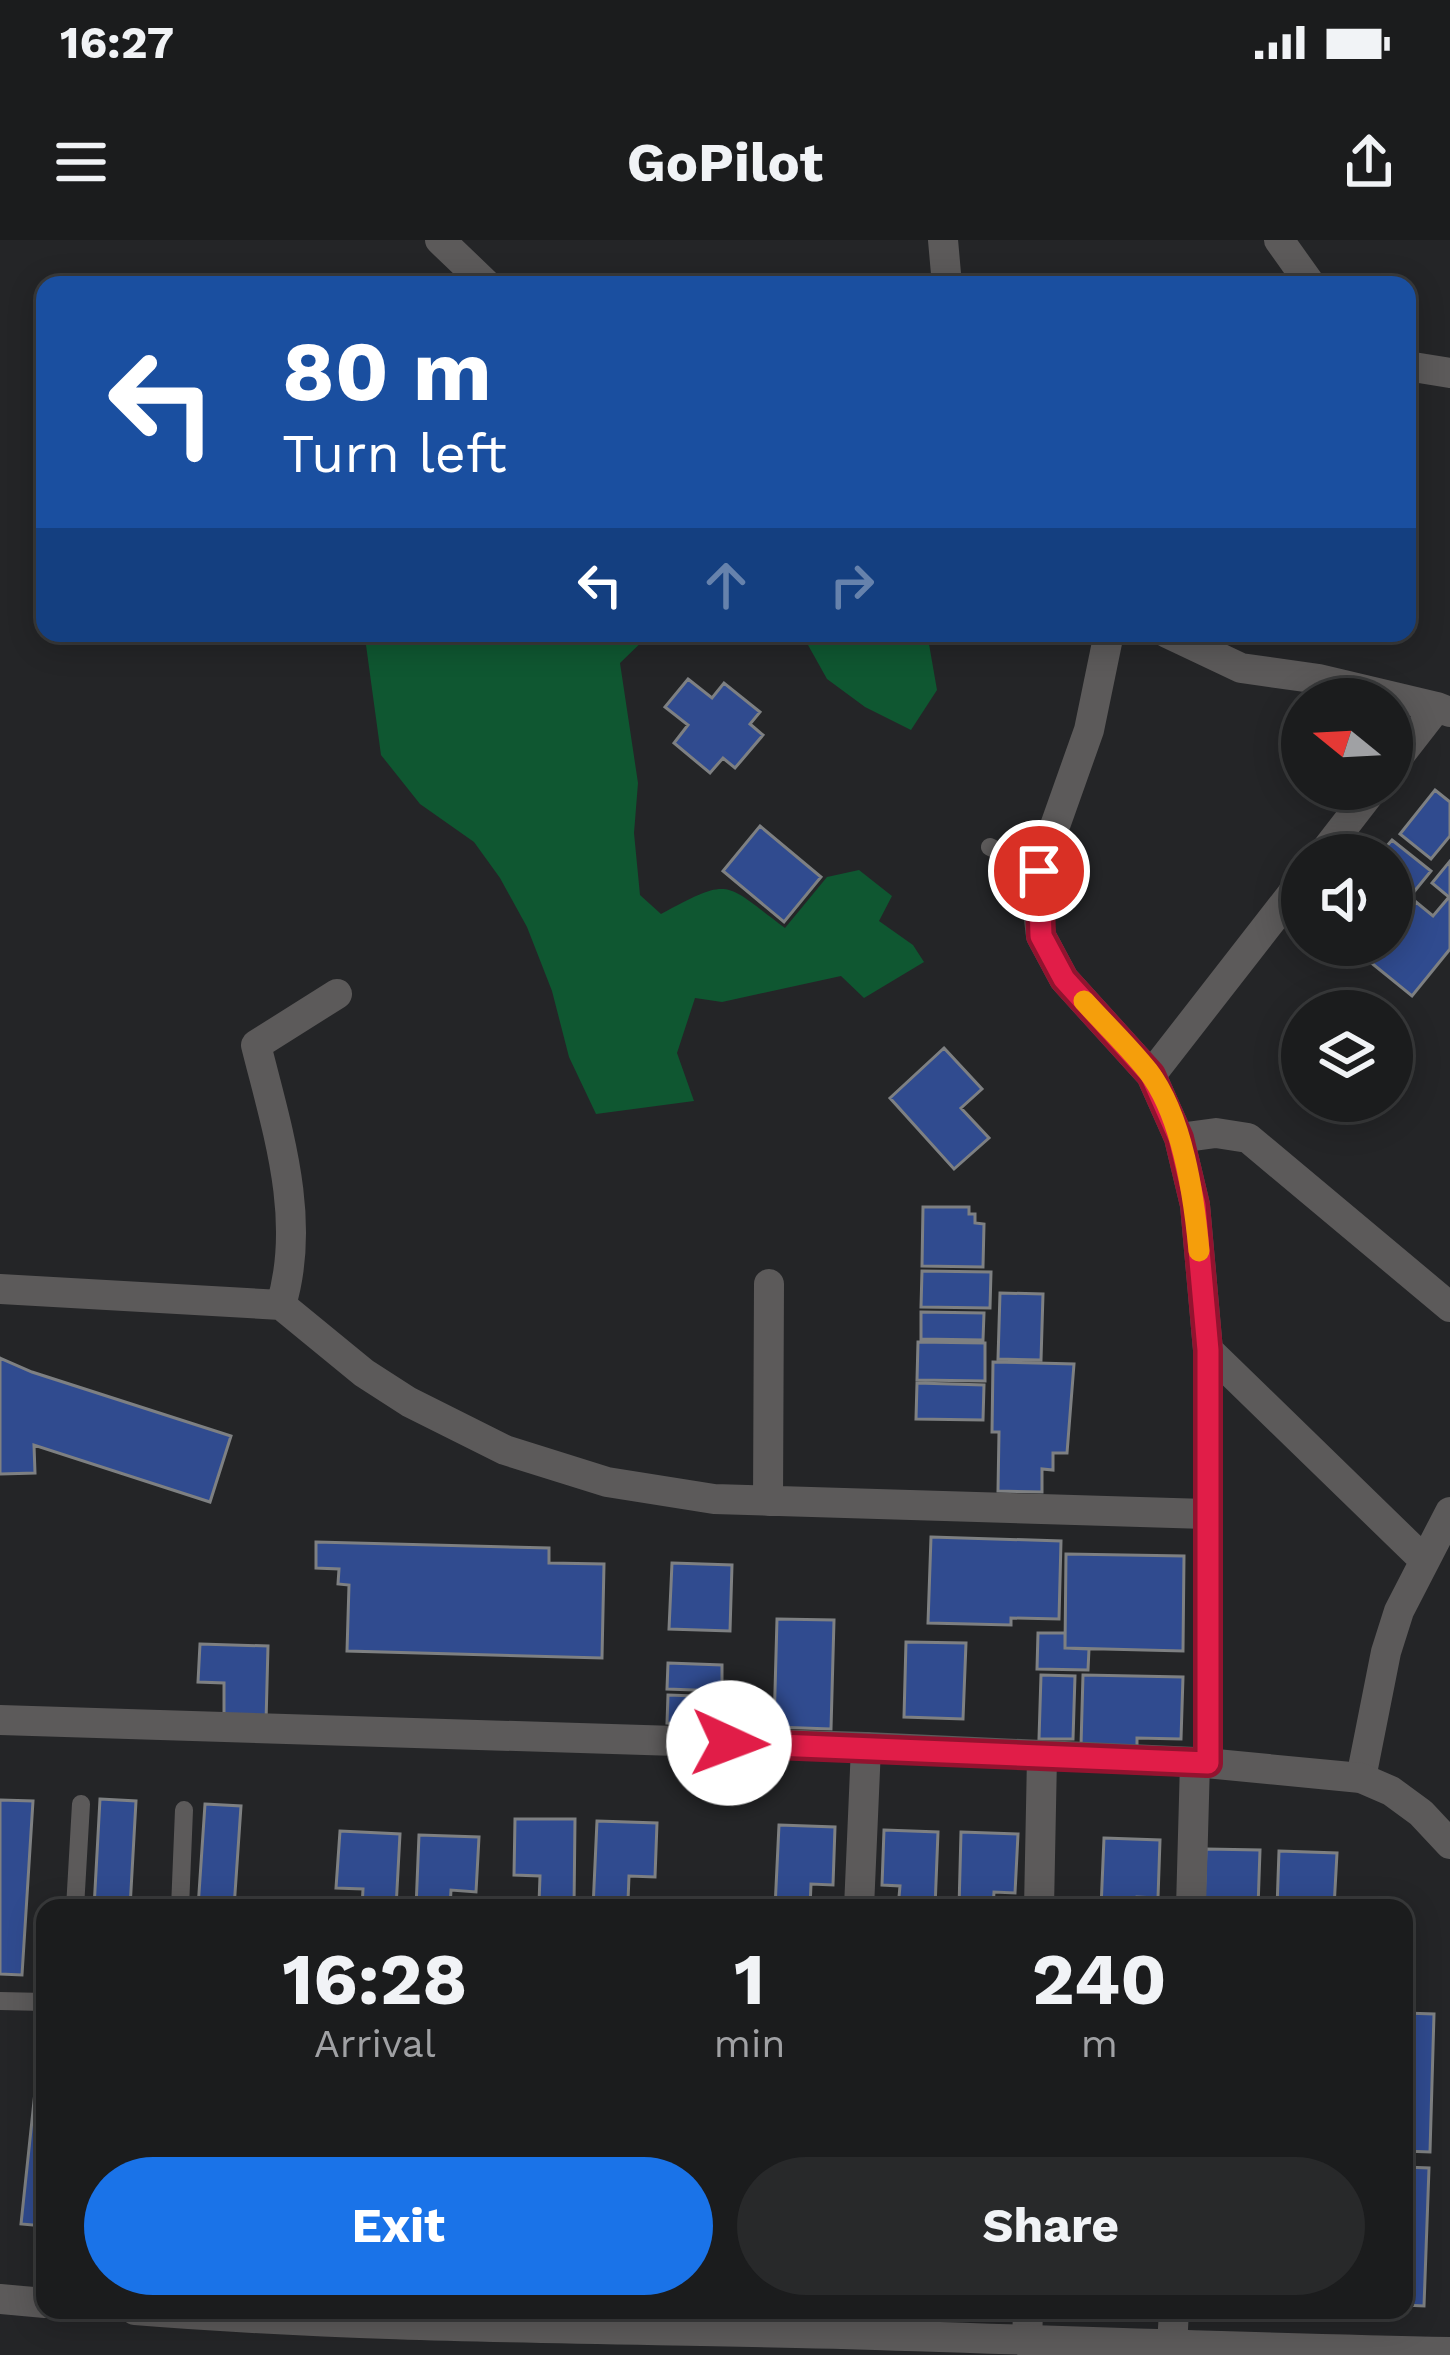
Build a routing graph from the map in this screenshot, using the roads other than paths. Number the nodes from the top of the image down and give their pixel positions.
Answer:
1 (440, 240) edge
2 (943, 240) edge
3 (1279, 240) edge
4 (478, 276) edge
5 (946, 276) edge
6 (1305, 276) edge
7 (1416, 367) edge
8 (1450, 373) edge
9 (1106, 642) edge
10 (1186, 642) edge
11 (1443, 709) edge
12 (1413, 742) edge
13 (1357, 810) edge
14 (1338, 834) edge
15 (990, 848) dead end
16 (1039, 871) junction
17 (1281, 907) edge
18 (337, 994) dead end
19 (1151, 1075) junction
20 (1179, 1138) junction
21 (769, 1284) dead end
22 (0, 1289) edge
23 (281, 1305) junction
24 (1450, 1307) edge
25 (1208, 1350) junction
26 (768, 1501) junction
27 (1450, 1512) edge
28 (1206, 1514) junction
29 (1423, 1559) junction
30 (0, 1720) edge
31 (866, 1747) junction
32 (1042, 1757) junction
33 (1202, 1762) junction
34 (1361, 1778) junction
35 (80, 1804) dead end
36 (184, 1810) dead end
37 (1449, 1838) edge
38 (75, 1899) edge
39 (180, 1899) edge
40 (859, 1899) edge
41 (1039, 1899) edge
42 (1192, 1899) edge
43 (0, 2001) edge
44 (36, 2002) edge
45 (0, 2299) edge
46 (36, 2301) edge
47 (241, 2319) edge
48 (1028, 2319) edge
49 (1174, 2319) edge
50 (845, 2322) edge
51 (1027, 2343) junction
52 (1172, 2347) junction
53 (1450, 2352) edge

1 - 4 street
2 - 5 street
3 - 6 street
7 - 8 street
9 - 16 street
10 - 11 street
11 - 12 street
13 - 14 street
15 - 16 lane
16 - 19 street
17 - 19 street
18 - 23 street
19 - 20 street
20 - 24 street
20 - 25 street
21 - 26 street
22 - 23 street
23 - 26 street
25 - 28 street
25 - 29 street
26 - 28 street
27 - 29 street
28 - 33 street
29 - 34 street
30 - 31 street
31 - 32 street
31 - 40 street
32 - 33 street
32 - 41 street
33 - 34 street
33 - 42 street
34 - 37 street
35 - 38 lane
36 - 39 lane
43 - 44 lane
45 - 46 street
47 - 50 street
48 - 51 street
49 - 52 street
50 - 51 street
51 - 52 street
52 - 53 street

